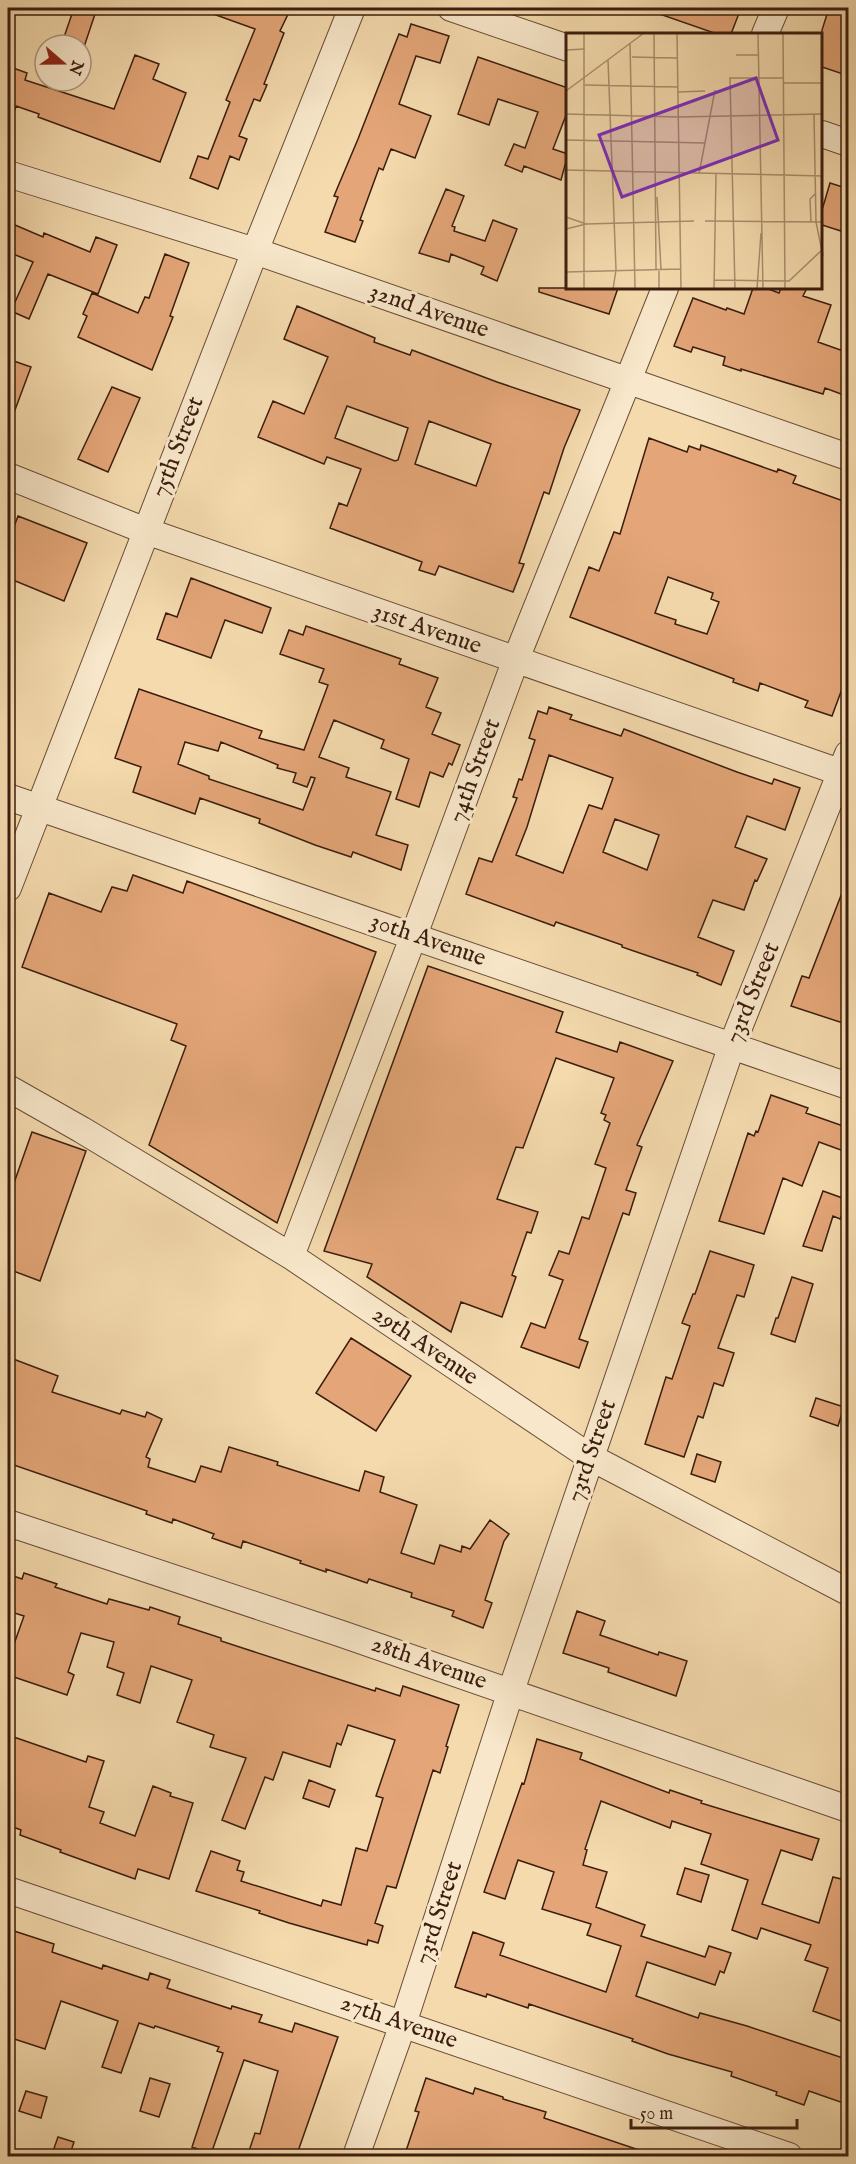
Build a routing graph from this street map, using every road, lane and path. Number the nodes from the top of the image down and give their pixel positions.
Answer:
1 (352, 8) edge
2 (451, 8) edge
3 (776, 8) edge
4 (765, 33) edge
5 (566, 47) edge
6 (823, 134) edge
7 (849, 143) edge
8 (8, 174) edge
9 (255, 251) junction
10 (664, 290) edge
11 (628, 381) junction
12 (849, 457) edge
13 (8, 476) edge
14 (146, 531) junction
15 (516, 659) junction
16 (846, 767) edge
17 (8, 797) edge
18 (39, 807) junction
19 (8, 888) edge
20 (414, 935) junction
21 (732, 1045) junction
22 (849, 1086) edge
23 (8, 1088) edge
24 (291, 1256) junction
25 (590, 1457) junction
26 (8, 1524) edge
27 (849, 1592) edge
28 (511, 1691) junction
29 (849, 1809) edge
30 (8, 1890) edge
31 (403, 2024) junction
32 (356, 2157) edge
33 (789, 2157) edge

1 - 9 street, 75th Street
2 - 5 street
3 - 4 street
6 - 7 street
8 - 9 street, 32nd Avenue
9 - 11 street, 32nd Avenue
9 - 14 street, 75th Street
10 - 11 street, 74th Street
11 - 12 street, 32nd Avenue
11 - 15 street, 74th Street
13 - 14 street, 31st Avenue
14 - 15 street, 31st Avenue
14 - 18 street, 75th Street
15 - 16 street, 31st Avenue
15 - 20 street, 74th Street
16 - 21 street, 73rd Street
17 - 18 street, 30th Avenue
18 - 19 street, 75th Street
18 - 20 street, 30th Avenue
20 - 21 street, 30th Avenue
20 - 24 street, 74th Street
21 - 22 street, 30th Avenue
21 - 25 street, 73rd Street
23 - 24 street, 29th Avenue
24 - 25 street, 29th Avenue
25 - 27 street, 29th Avenue
25 - 28 street, 73rd Street
26 - 28 street, 28th Avenue
28 - 29 street, 28th Avenue
28 - 31 street, 73rd Street
30 - 31 street, 27th Avenue
31 - 32 street, 73rd Street
31 - 33 street, 27th Avenue

